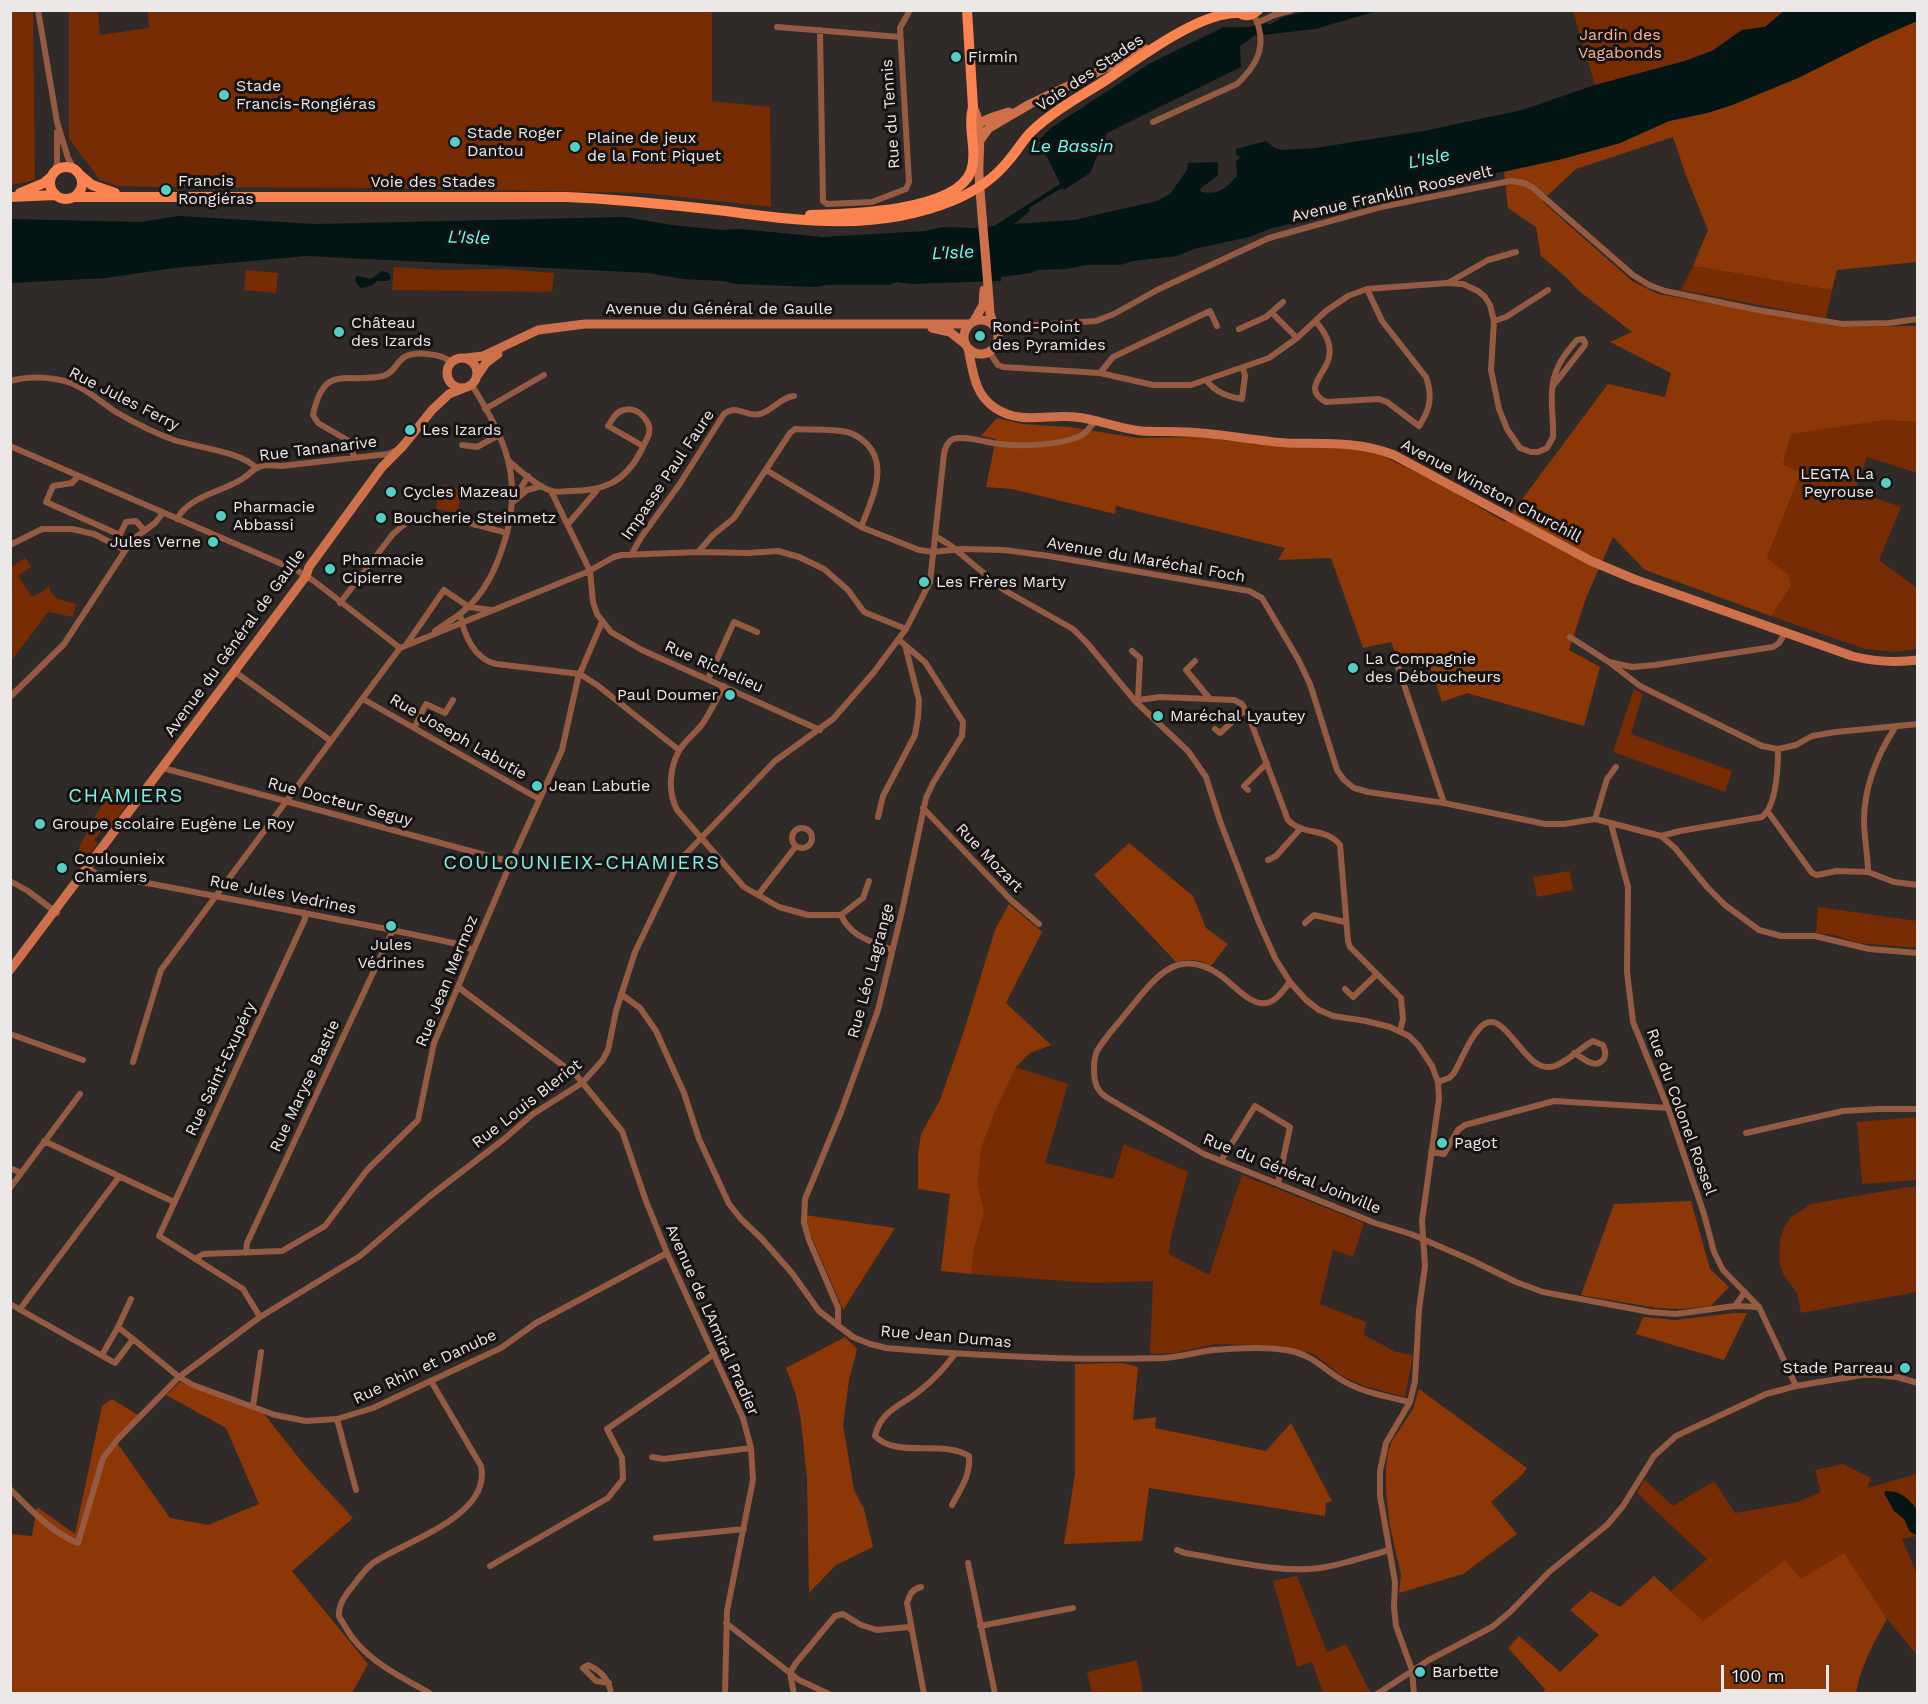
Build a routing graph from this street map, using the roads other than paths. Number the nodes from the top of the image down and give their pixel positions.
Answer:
1 (38, 10) edge
2 (910, 10) edge
3 (967, 10) edge
4 (1219, 10) edge
5 (1292, 10) edge
6 (1237, 12) edge
7 (1256, 18) edge
8 (1209, 19) junction
9 (777, 27) dead end
10 (820, 30) junction
11 (900, 37) junction
12 (1167, 39) junction
13 (976, 115) junction
14 (57, 122) junction
15 (1153, 122) dead end
16 (989, 124) junction
17 (976, 139) junction
18 (974, 161) junction
19 (77, 172) junction
20 (52, 175) junction
21 (977, 175) junction
22 (56, 195) junction
23 (10, 196) edge
24 (74, 197) junction
25 (139, 197) junction
26 (726, 212) junction
27 (1516, 252) dead end
28 (986, 282) junction
29 (1447, 283) junction
30 (1367, 290) junction
31 (1548, 290) dead end
32 (1283, 302) dead end
33 (1272, 313) junction
34 (1917, 319) edge
35 (1494, 321) junction
36 (1316, 322) junction
37 (972, 323) junction
38 (921, 324) junction
39 (1217, 326) dead end
40 (995, 328) junction
41 (1239, 329) dead end
42 (519, 338) junction
43 (1297, 338) junction
44 (966, 346) junction
45 (987, 353) junction
46 (466, 358) junction
47 (451, 363) junction
48 (1243, 368) junction
49 (1100, 373) junction
50 (544, 375) dead end
51 (477, 376) junction
52 (448, 378) junction
53 (10, 381) edge
54 (1207, 381) junction
55 (468, 386) junction
56 (977, 386) junction
57 (1553, 386) junction
58 (794, 396) dead end
59 (486, 409) junction
60 (432, 410) junction
61 (1095, 421) junction
62 (499, 435) junction
63 (462, 445) dead end
64 (10, 446) edge
65 (403, 446) junction
66 (643, 446) junction
67 (354, 457) junction
68 (510, 462) junction
69 (256, 468) junction
70 (765, 470) junction
71 (78, 476) junction
72 (528, 476) junction
73 (542, 486) junction
74 (598, 489) junction
75 (551, 491) junction
76 (513, 502) junction
77 (163, 513) junction
78 (177, 519) junction
79 (568, 524) junction
80 (861, 527) junction
81 (144, 530) junction
82 (507, 534) junction
83 (120, 535) junction
84 (935, 536) junction
85 (10, 545) edge
86 (115, 545) junction
87 (125, 550) junction
88 (956, 550) junction
89 (698, 552) junction
90 (933, 552) junction
91 (631, 555) junction
92 (590, 571) junction
93 (306, 576) junction
94 (340, 603) junction
95 (469, 607) junction
96 (493, 610) junction
97 (460, 614) junction
98 (602, 622) junction
99 (462, 625) junction
100 (906, 630) junction
101 (757, 632) dead end
102 (1785, 633) junction
103 (427, 637) junction
104 (1570, 637) dead end
105 (902, 642) junction
106 (403, 647) junction
107 (1132, 651) dead end
108 (1917, 660) edge
109 (1195, 661) dead end
110 (1609, 662) junction
111 (1398, 667) dead end
112 (235, 672) junction
113 (580, 674) junction
114 (708, 679) junction
115 (723, 686) junction
116 (10, 697) edge
117 (363, 699) junction
118 (1210, 699) junction
119 (453, 700) dead end
120 (1137, 701) junction
121 (1245, 710) junction
122 (1917, 724) edge
123 (1896, 726) junction
124 (414, 728) junction
125 (1215, 729) dead end
126 (820, 730) junction
127 (331, 741) junction
128 (1778, 749) junction
129 (679, 750) junction
130 (1267, 763) junction
131 (1616, 767) dead end
132 (163, 768) junction
133 (1248, 790) dead end
134 (539, 799) junction
135 (285, 801) junction
136 (1444, 803) junction
137 (923, 808) junction
138 (1768, 812) junction
139 (878, 817) dead end
140 (1595, 819) junction
141 (1611, 824) junction
142 (1301, 828) junction
143 (1661, 836) junction
144 (700, 837) junction
145 (796, 846) dead end
146 (1268, 860) dead end
147 (511, 862) junction
148 (88, 868) junction
149 (1868, 872) junction
150 (10, 881) edge
151 (869, 881) dead end
152 (1917, 885) edge
153 (758, 895) junction
154 (215, 896) junction
155 (56, 912) junction
156 (305, 914) junction
157 (841, 915) junction
158 (1345, 922) junction
159 (1305, 923) dead end
160 (1039, 924) dead end
161 (393, 930) junction
162 (473, 950) junction
163 (892, 950) junction
164 (1917, 953) edge
165 (10, 970) edge
166 (1377, 974) junction
167 (10, 976) edge
168 (1290, 982) junction
169 (458, 987) junction
170 (1345, 989) dead end
171 (621, 994) junction
172 (1400, 1031) junction
173 (10, 1034) edge
174 (1574, 1053) junction
175 (83, 1060) dead end
176 (133, 1062) dead end
177 (1438, 1082) junction
178 (582, 1083) junction
179 (80, 1094) dead end
180 (1668, 1108) junction
181 (1917, 1109) edge
182 (1746, 1133) dead end
183 (44, 1141) junction
184 (1431, 1152) junction
185 (1221, 1161) junction
186 (10, 1168) edge
187 (21, 1173) junction
188 (119, 1177) junction
189 (1278, 1183) junction
190 (10, 1188) edge
191 (174, 1202) junction
192 (1424, 1240) junction
193 (246, 1253) junction
194 (667, 1253) junction
195 (195, 1259) junction
196 (1745, 1292) junction
197 (131, 1299) dead end
198 (10, 1304) edge
199 (1735, 1306) junction
200 (1759, 1307) junction
201 (20, 1309) junction
202 (260, 1317) junction
203 (838, 1326) junction
204 (117, 1327) junction
205 (133, 1339) junction
206 (261, 1352) dead end
207 (714, 1354) junction
208 (955, 1354) junction
209 (102, 1355) junction
210 (179, 1377) junction
211 (431, 1381) junction
212 (1917, 1383) edge
213 (1796, 1386) junction
214 (1410, 1402) junction
215 (253, 1406) junction
216 (337, 1419) junction
217 (751, 1448) junction
218 (652, 1456) dead end
219 (10, 1490) edge
220 (356, 1490) dead end
221 (952, 1505) dead end
222 (744, 1529) junction
223 (656, 1538) dead end
224 (1178, 1550) dead end
225 (1389, 1550) junction
226 (968, 1563) dead end
227 (490, 1566) dead end
228 (921, 1587) dead end
229 (1074, 1608) dead end
230 (726, 1623) junction
231 (980, 1626) junction
232 (912, 1631) junction
233 (1412, 1671) junction
234 (790, 1673) junction
235 (609, 1683) dead end
236 (431, 1694) edge
237 (611, 1694) edge
238 (725, 1694) edge
239 (794, 1694) edge
240 (829, 1694) edge
241 (924, 1694) edge
242 (995, 1694) edge
243 (1377, 1694) edge
244 (1414, 1694) edge

1 - 14 street
2 - 11 street
3 - 13 main road
4 - 8 main road, Voie des Stades
5 - 7 street
6 - 7 main road, Voie des Stades
6 - 8 main road, Voie des Stades
7 - 15 street
8 - 12 main road, Voie des Stades
9 - 10 street
10 - 11 street
10 - 11 street, Rue du Tennis
12 - 16 main road
12 - 26 main road, Voie des Stades
13 - 16 main road
13 - 17 main road
13 - 17 main road
14 - 19 street
14 - 20 street
16 - 17 main road
17 - 18 main road
17 - 21 main road
18 - 21 main road
18 - 26 main road, Voie des Stades
19 - 20 main road
19 - 24 main road
19 - 25 main road, Voie des Stades
20 - 22 main road
20 - 23 main road
21 - 28 main road
22 - 23 main road
22 - 24 main road
24 - 25 main road, Voie des Stades
25 - 26 main road, Voie des Stades
27 - 29 street
28 - 37 main road
28 - 40 main road
29 - 30 street
29 - 35 street
30 - 36 street
30 - 36 street
31 - 35 street
32 - 33 street
33 - 41 street
33 - 43 street
34 - 40 street, Avenue Franklin Roosevelt
35 - 57 street
36 - 43 street
37 - 38 main road, Avenue du Général de Gaulle
37 - 40 main road
37 - 44 main road
38 - 42 main road, Avenue du Général de Gaulle
38 - 44 main road, Avenue du Général de Gaulle
39 - 49 street
40 - 45 main road
42 - 46 main road, Avenue du Général de Gaulle
42 - 51 main road, Avenue du Général de Gaulle
43 - 48 street
44 - 45 main road
44 - 56 main road, Avenue Winston Churchill
45 - 49 street
45 - 56 main road
46 - 47 main road
46 - 51 main road
47 - 52 main road
47 - 67 street
48 - 54 street
48 - 54 street
49 - 54 street
50 - 59 street
51 - 55 main road
52 - 55 main road
52 - 60 main road
53 - 69 street, Rue Jules Ferry
55 - 59 street
55 - 60 main road
56 - 61 main road, Avenue Winston Churchill
57 - 57 street
58 - 91 street, Impasse Paul Faure
59 - 62 street
60 - 65 main road
61 - 84 street, Rue Louis Bleriot
61 - 102 main road, Avenue Winston Churchill
62 - 63 street
62 - 68 street
64 - 71 street
65 - 67 street, Rue Tananarive
65 - 93 main road, Avenue du Général de Gaulle
66 - 66 street
66 - 74 street
67 - 69 street, Rue Tananarive
68 - 72 street
68 - 76 street
69 - 78 street, Rue Tananarive
70 - 80 street
70 - 80 street
70 - 89 street
71 - 77 street
71 - 83 street
72 - 73 street
72 - 76 street
73 - 75 street
73 - 76 street
74 - 75 street
74 - 79 street
75 - 79 street
76 - 82 street
77 - 78 street
77 - 81 street
78 - 93 street
79 - 92 street
80 - 90 street
81 - 83 street
81 - 87 street
82 - 94 street
82 - 95 street
83 - 86 street
84 - 88 street
84 - 90 street, Rue Louis Bleriot
85 - 86 street
86 - 87 street
87 - 116 street
88 - 90 street, Avenue du Maréchal Foch
88 - 120 street
88 - 136 street, Avenue du Maréchal Foch
89 - 91 street
89 - 100 street
90 - 100 street, Rue Louis Bleriot
91 - 92 street
92 - 96 street
92 - 98 street
93 - 94 street
93 - 112 main road, Avenue du Général de Gaulle
94 - 106 street
95 - 96 street
95 - 97 street
95 - 106 street
96 - 99 street
97 - 99 street
97 - 103 street
98 - 113 street, Rue Jean Mermoz
98 - 114 street, Rue Richelieu
99 - 103 street
99 - 113 street
100 - 105 street, Rue Louis Bleriot
101 - 114 street
102 - 108 main road, Avenue Winston Churchill
102 - 110 street
103 - 106 street
104 - 110 street
105 - 126 street, Rue Louis Bleriot
105 - 137 street, Rue Léo Lagrange
105 - 139 street
106 - 117 street
107 - 120 street
109 - 118 street
110 - 128 street
111 - 136 street
112 - 127 street
112 - 132 main road, Avenue du Général de Gaulle
113 - 129 street
113 - 134 street, Rue Jean Mermoz
114 - 115 street, Rue Richelieu
115 - 126 street, Rue Richelieu
115 - 129 street
117 - 124 street, Rue Joseph Labutie
117 - 127 street
118 - 120 street
118 - 121 street
119 - 124 street
120 - 168 street
121 - 125 street
121 - 130 street
122 - 123 street
123 - 128 street
123 - 149 street
124 - 134 street, Rue Joseph Labutie
126 - 144 street, Rue Louis Bleriot
127 - 135 street
128 - 138 street
129 - 144 street
130 - 133 street
130 - 142 street
131 - 140 street
132 - 135 street, Rue Docteur Seguy
132 - 148 main road, Avenue du Général de Gaulle
134 - 147 street, Rue Jean Mermoz
135 - 147 street, Rue Docteur Seguy
135 - 154 street
136 - 140 street, Avenue du Maréchal Foch
137 - 160 street, Rue Mozart
137 - 163 street, Rue Léo Lagrange
138 - 143 street
138 - 149 street
140 - 141 street, Avenue du Maréchal Foch
141 - 143 street, Avenue du Maréchal Foch
141 - 180 street, Rue du Colonel Rossel
142 - 146 street
142 - 158 street
143 - 164 street
144 - 153 street
144 - 171 street, Rue Louis Bleriot
145 - 153 street
147 - 162 street, Rue Jean Mermoz
148 - 154 street, Rue Jules Vedrines
148 - 155 main road, Avenue du Général de Gaulle
149 - 152 street
150 - 155 street
151 - 157 street
153 - 157 street
154 - 156 street, Rue Jules Vedrines
154 - 176 street
155 - 165 main road, Avenue du Général de Gaulle
155 - 167 main road, Avenue du Général de Gaulle
156 - 161 street, Rue Jules Vedrines
156 - 191 street, Rue Saint-Exupéry
157 - 163 street
158 - 159 street
158 - 166 street
161 - 162 street, Rue Jules Vedrines
161 - 193 street, Rue Maryse Bastie
162 - 169 street, Rue Jean Mermoz
163 - 203 street, Rue Léo Lagrange
166 - 170 street
166 - 172 street
168 - 172 street
168 - 185 street, Rue du Général Joinville
169 - 178 street, Avenue de L'Amiral Pradier
169 - 193 street, Rue Jean Mermoz
171 - 178 street, Rue Louis Bleriot
171 - 203 street, Rue Jean Dumas
172 - 177 street
173 - 175 street
174 - 174 street
174 - 177 street
177 - 184 street
178 - 194 street, Avenue de L'Amiral Pradier
178 - 202 street, Rue Louis Bleriot
179 - 183 street
180 - 184 street
180 - 196 street, Rue du Colonel Rossel
181 - 182 street
183 - 187 street
183 - 188 street
184 - 192 street
185 - 189 street, Rue du Général Joinville
185 - 189 street
186 - 187 street
187 - 190 street
188 - 191 street
188 - 201 street
189 - 192 street, Rue du Général Joinville
191 - 195 street, Rue Saint-Exupéry
192 - 199 street, Rue du Général Joinville
192 - 214 street
193 - 195 street, Rue Jean Mermoz
194 - 207 street, Avenue de L'Amiral Pradier
194 - 211 street, Rue Rhin et Danube
195 - 202 street
196 - 199 street
196 - 200 street, Rue du Colonel Rossel
197 - 204 street
198 - 201 street
199 - 200 street, Rue du Général Joinville
200 - 213 street, Rue du Colonel Rossel
201 - 209 street
202 - 210 street, Rue Louis Bleriot
203 - 208 street, Rue Jean Dumas
204 - 205 street, Rue Rhin et Danube
204 - 209 street
205 - 209 street
205 - 210 street, Rue Rhin et Danube
206 - 215 street
207 - 217 street, Avenue de L'Amiral Pradier
207 - 227 street
208 - 214 street, Rue Jean Dumas
208 - 221 street
210 - 215 street, Rue Rhin et Danube
210 - 219 street, Rue Louis Bleriot
211 - 216 street, Rue Rhin et Danube
211 - 236 street
212 - 213 street
213 - 233 street
214 - 225 street
215 - 216 street, Rue Rhin et Danube
216 - 220 street
217 - 218 street
217 - 222 street, Avenue de L'Amiral Pradier
222 - 223 street
222 - 230 street, Avenue de L'Amiral Pradier
224 - 225 street
225 - 233 street
226 - 231 street
228 - 232 street
229 - 231 street
230 - 234 street
230 - 238 street, Avenue de L'Amiral Pradier
231 - 242 street
232 - 234 street
232 - 241 street
233 - 243 street
233 - 244 street
234 - 239 street
234 - 240 street
235 - 237 street

